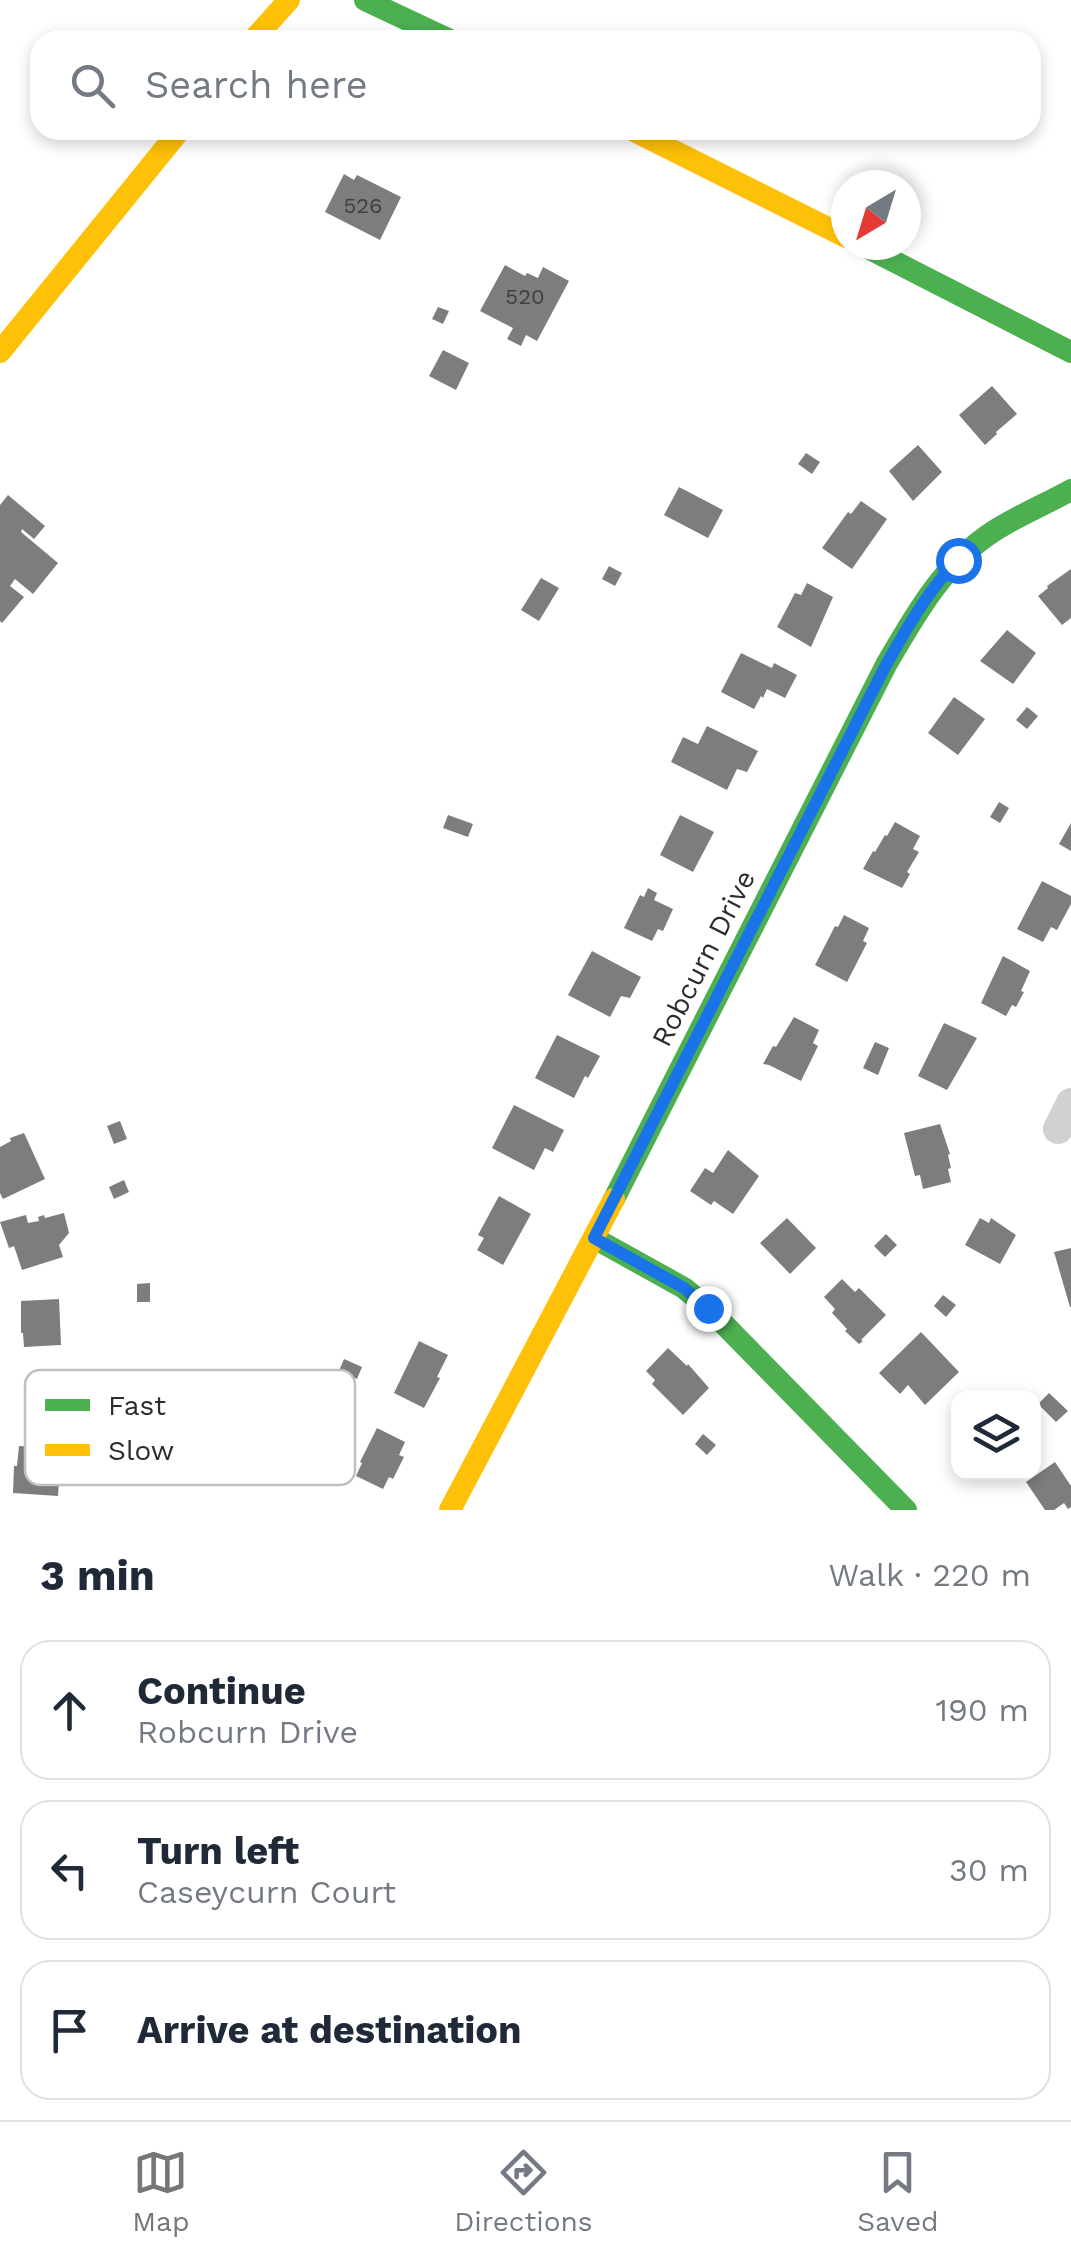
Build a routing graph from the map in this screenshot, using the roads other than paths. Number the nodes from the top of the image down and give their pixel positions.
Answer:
1 (289, 0) edge
2 (366, 0) edge
3 (262, 30) edge
4 (429, 30) edge
5 (172, 140) edge
6 (652, 140) edge
7 (831, 230) edge
8 (891, 260) edge
9 (0, 352) edge
10 (1071, 352) edge
11 (1071, 490) edge
12 (594, 1238) junction
13 (450, 1510) edge
14 (906, 1510) edge

1 - 3 street
2 - 4 street
5 - 9 street
6 - 7 street
8 - 10 street
11 - 12 street, Robcurn Drive
12 - 13 street, Robcurn Drive
12 - 14 street

